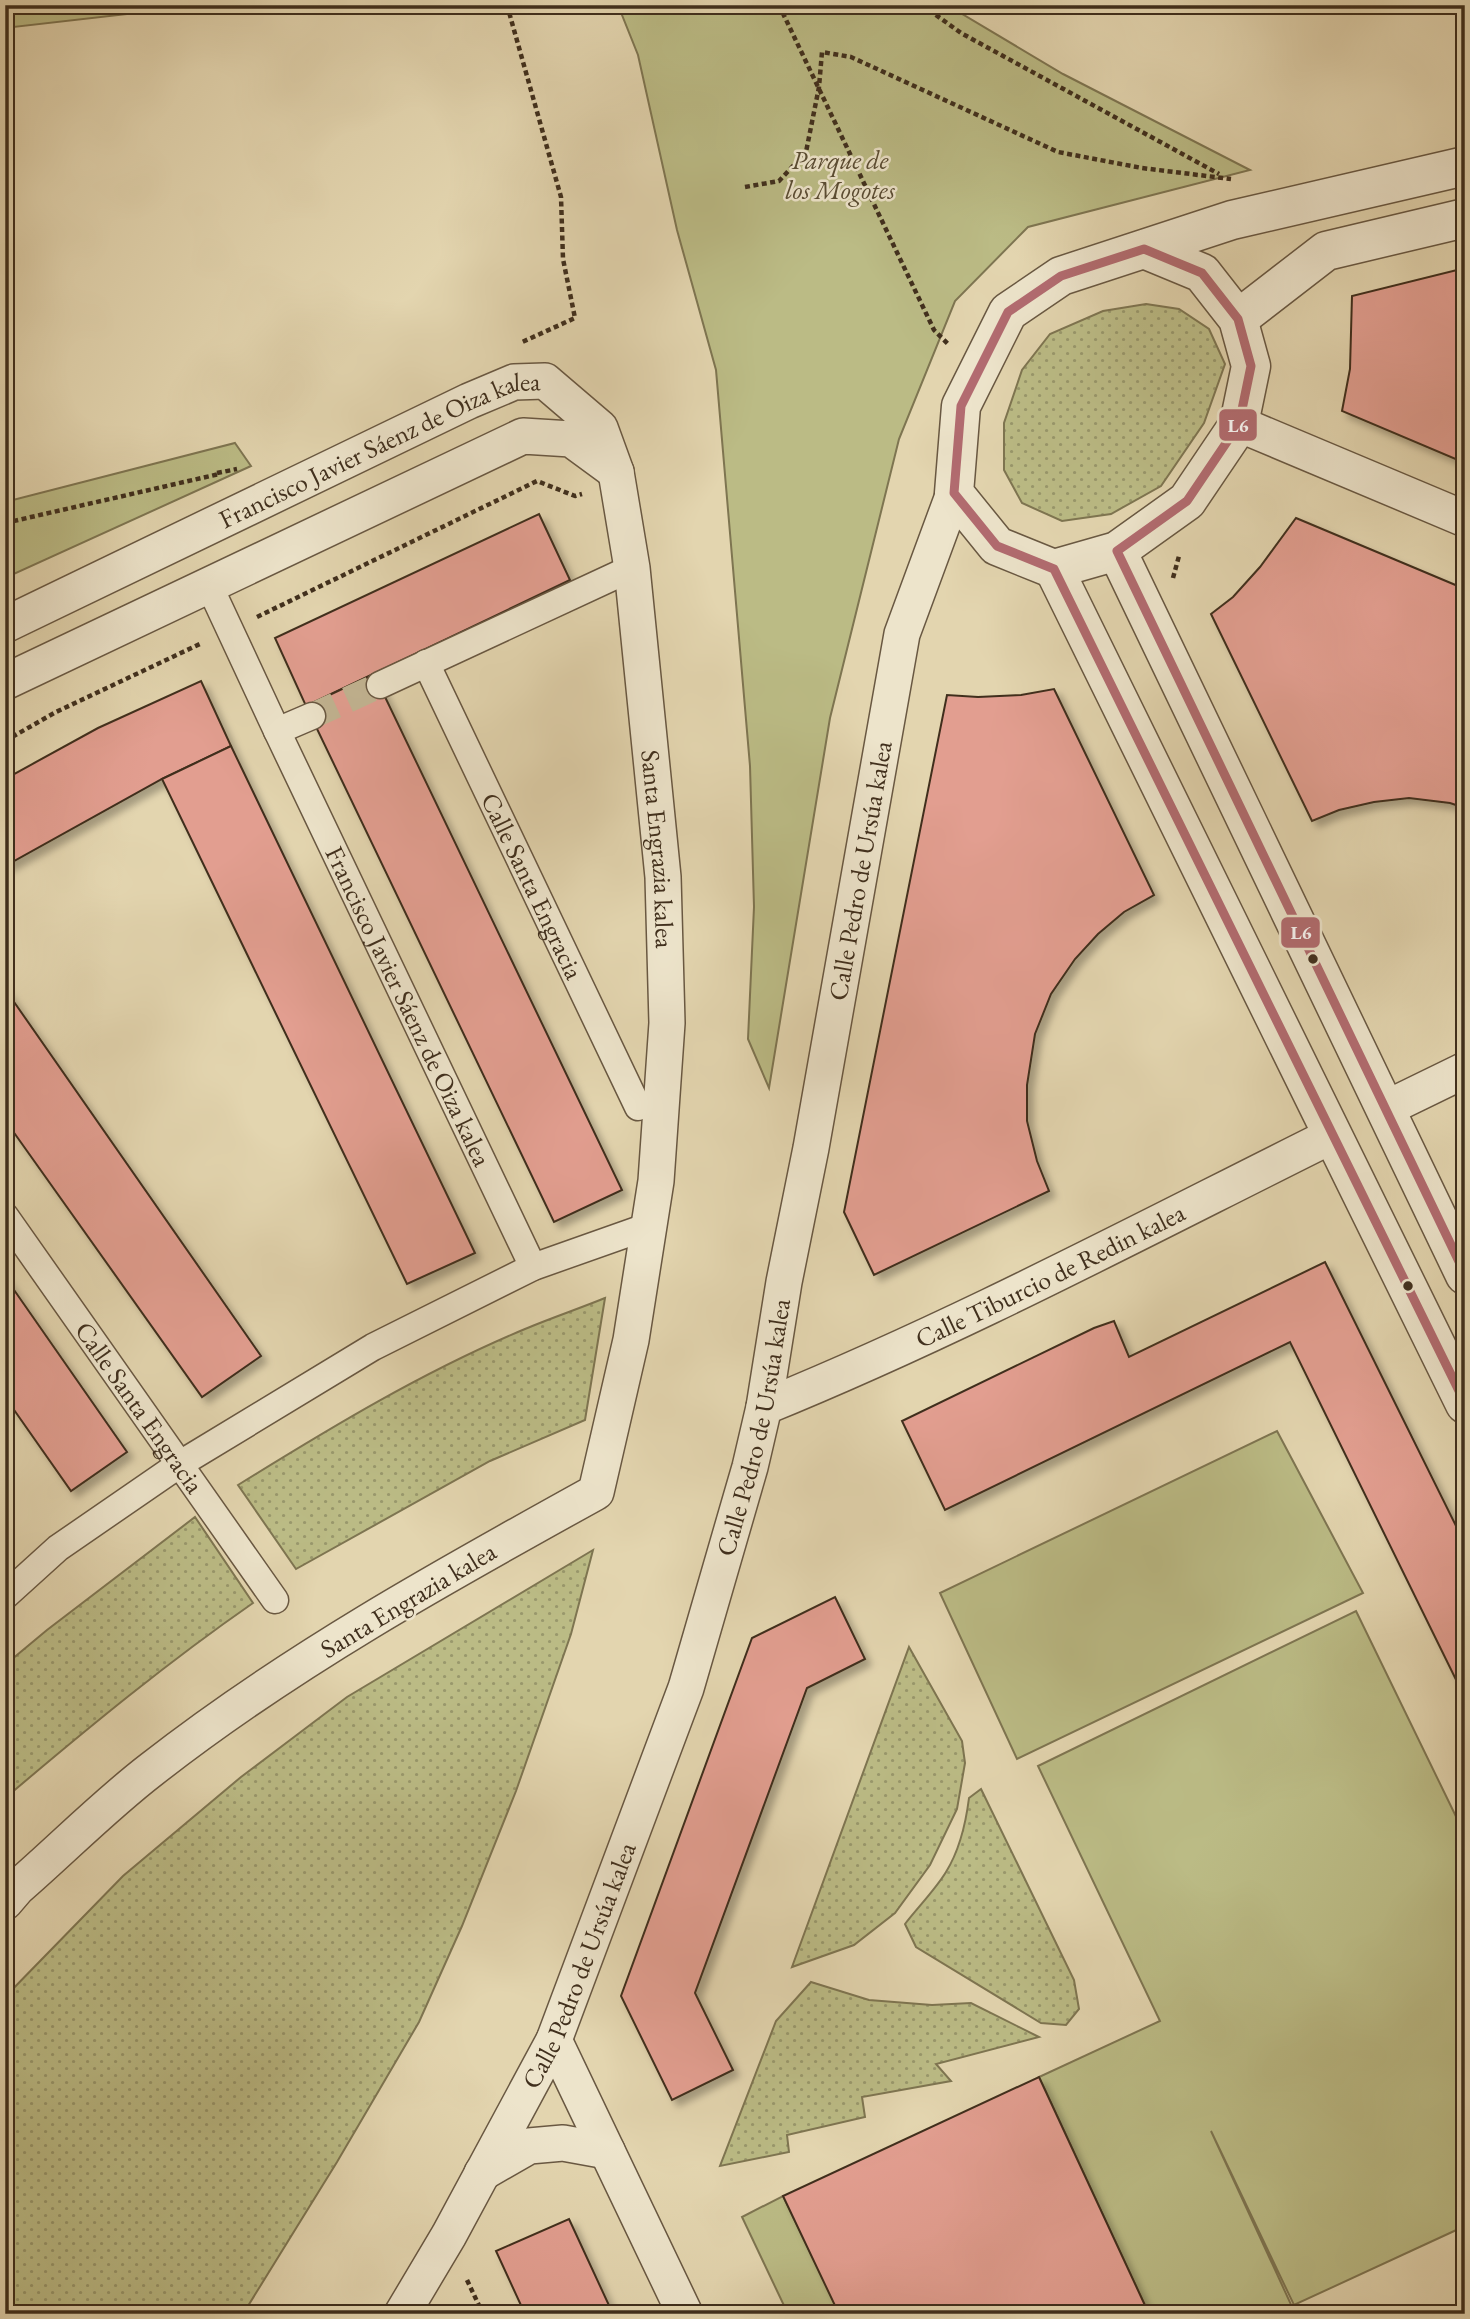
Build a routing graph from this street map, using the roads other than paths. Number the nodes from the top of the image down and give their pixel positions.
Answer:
1 (1465, 166) edge
2 (1465, 218) edge
3 (1144, 249) junction
4 (1238, 319) junction
5 (1239, 424) junction
6 (617, 477) junction
7 (954, 493) junction
8 (1465, 519) edge
9 (1117, 551) junction
10 (632, 568) junction
11 (1054, 569) junction
12 (209, 585) junction
13 (5, 625) edge
14 (426, 663) junction
15 (5, 682) edge
16 (380, 685) tunnel mouth
17 (312, 716) tunnel mouth
18 (276, 732) junction
19 (1465, 1070) edge
20 (638, 1107) dead end
21 (1385, 1109) junction
22 (1331, 1136) junction
23 (5, 1216) edge
24 (649, 1226) junction
25 (533, 1268) junction
26 (1465, 1275) edge
27 (1465, 1404) edge
28 (764, 1407) junction
29 (180, 1464) junction
30 (5, 1596) edge
31 (275, 1600) dead end
32 (9, 1889) edge
33 (554, 2040) junction
34 (607, 2151) junction
35 (482, 2174) junction
36 (402, 2314) edge
37 (685, 2314) edge

1 - 3 street
2 - 4 street
3 - 4 street
3 - 7 street
4 - 5 street
5 - 8 street
5 - 9 street
6 - 10 street, Santa Engrazia kalea
6 - 12 street, Francisco Javier Sáenz de Oiza kalea
6 - 13 street, Francisco Javier Sáenz de Oiza kalea
7 - 11 street
7 - 28 street, Calle Pedro de Ursúa kalea
9 - 11 street
9 - 21 street
10 - 14 street
10 - 24 street, Santa Engrazia kalea
11 - 22 street
12 - 15 street, Francisco Javier Sáenz de Oiza kalea
12 - 18 street, Francisco Javier Sáenz de Oiza kalea
14 - 16 street
14 - 20 street, Calle Santa Engracia
17 - 18 street
18 - 25 street, Francisco Javier Sáenz de Oiza kalea
19 - 21 street
21 - 26 street
22 - 27 street
22 - 28 street, Calle Tiburcio de Redin kalea
23 - 29 street, Calle Santa Engracia
24 - 25 street
24 - 32 street, Santa Engrazia kalea
25 - 29 street
28 - 33 street, Calle Pedro de Ursúa kalea
29 - 30 street
29 - 31 street, Calle Santa Engracia
33 - 34 street
33 - 35 street, Calle Pedro de Ursúa kalea
34 - 35 street
34 - 37 street
35 - 36 street, Calle Pedro de Ursúa kalea

